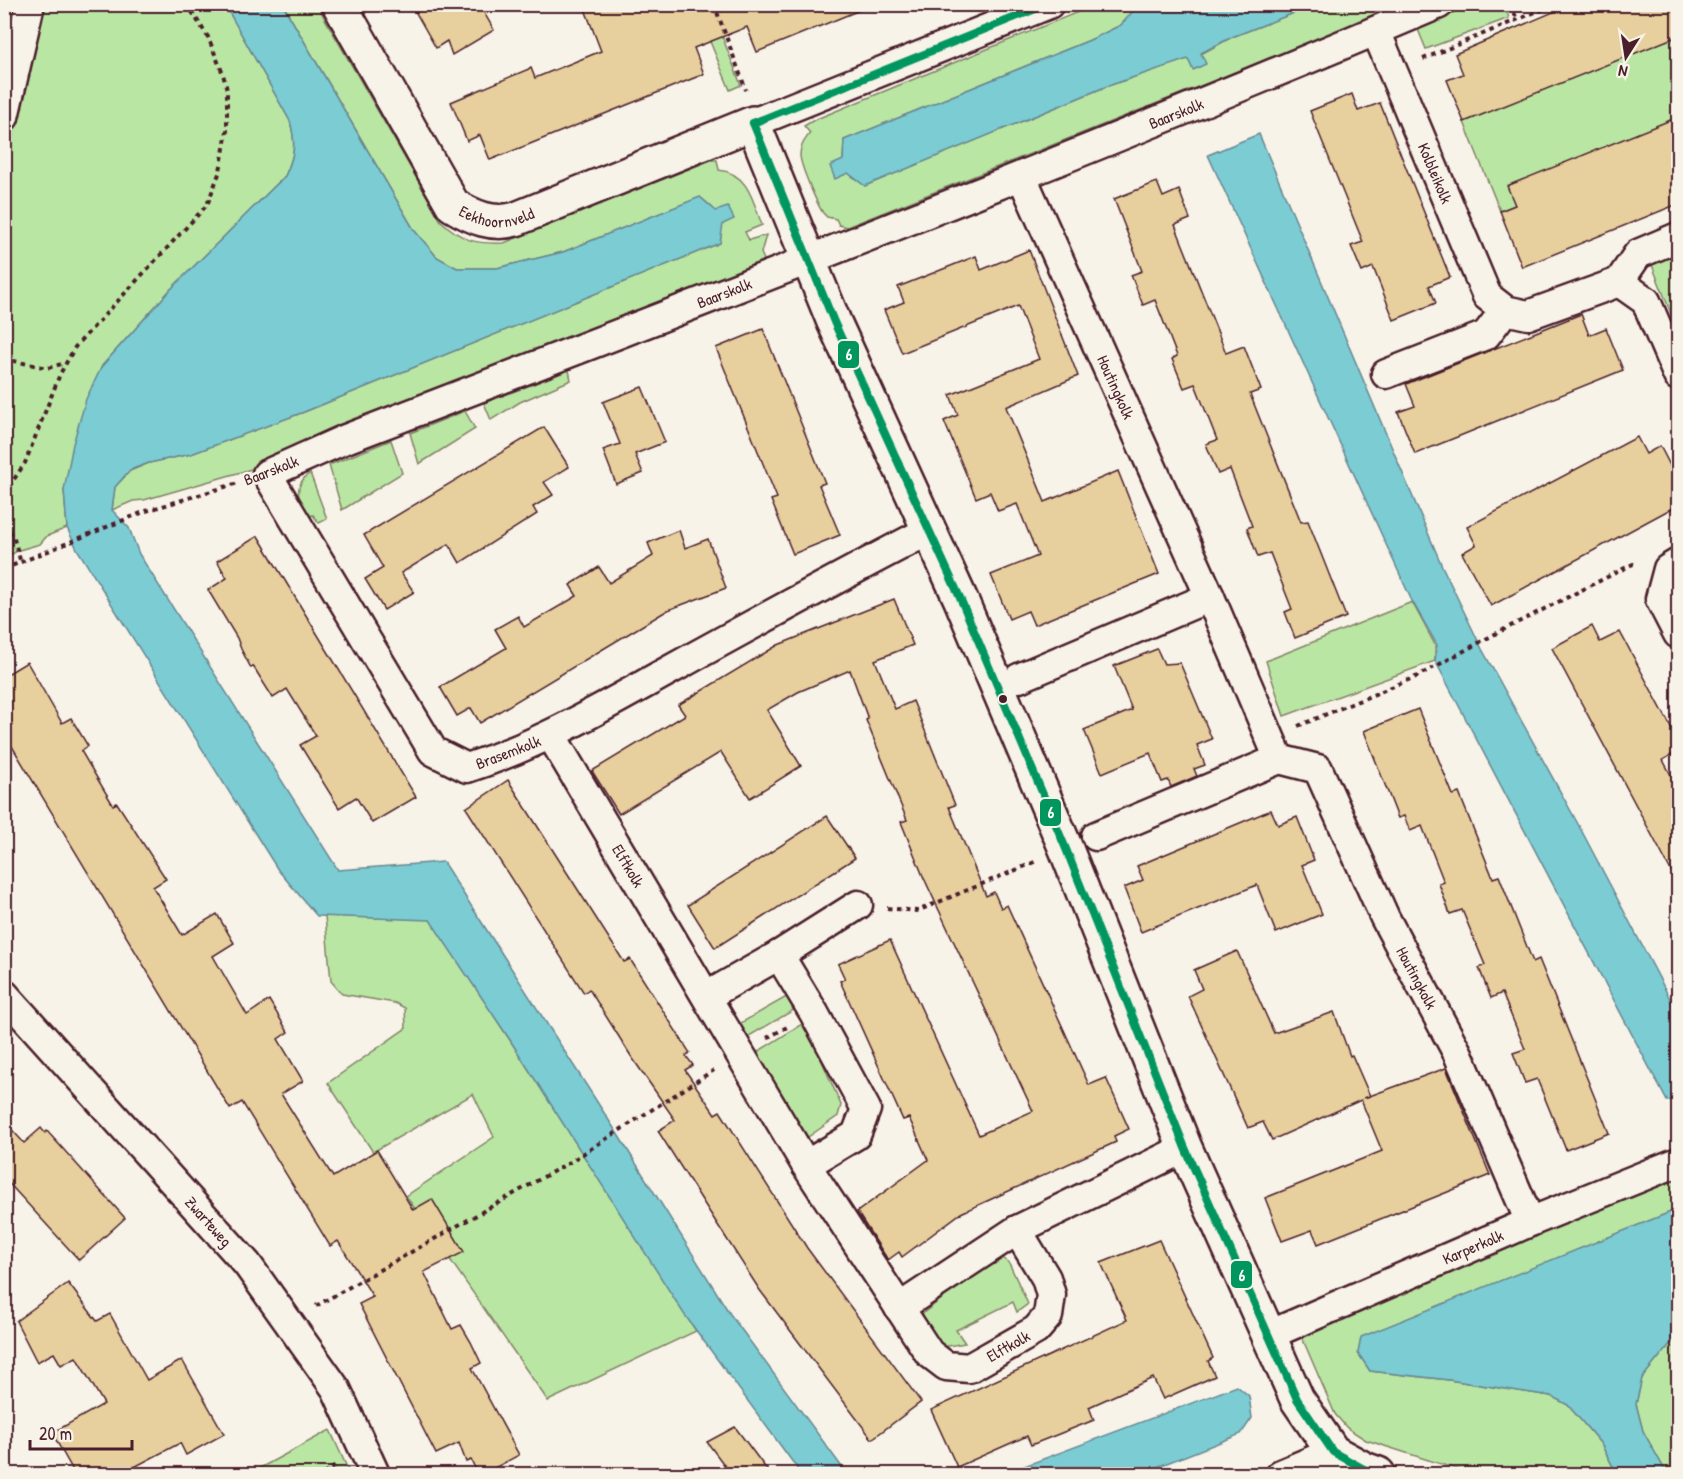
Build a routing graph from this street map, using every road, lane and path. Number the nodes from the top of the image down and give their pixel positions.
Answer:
1 (30, 4) edge
2 (187, 4) edge
3 (339, 4) edge
4 (714, 4) edge
5 (1049, 4) edge
6 (1439, 4) edge
7 (1511, 4) edge
8 (1555, 4) edge
9 (1517, 20) junction
10 (1376, 31) junction
11 (11, 54) edge
12 (1394, 71) junction
13 (4, 117) edge
14 (753, 123) junction
15 (1022, 177) junction
16 (1678, 237) edge
17 (810, 261) junction
18 (1619, 282) junction
19 (1505, 310) junction
20 (4, 359) edge
21 (65, 363) junction
22 (1386, 374) dead end
23 (1678, 376) edge
24 (267, 474) junction
25 (4, 494) edge
26 (4, 523) edge
27 (930, 530) junction
28 (21, 562) junction
29 (1673, 566) edge
30 (4, 569) edge
31 (1210, 597) junction
32 (1678, 634) edge
33 (1018, 678) dead end
34 (551, 735) junction
35 (1274, 749) junction
36 (1096, 836) dead end
37 (1066, 849) junction
38 (858, 905) joint
39 (779, 955) junction
40 (4, 994) edge
41 (707, 996) junction
42 (633, 1122) dead end
43 (1185, 1148) junction
44 (1678, 1162) edge
45 (806, 1165) junction
46 (1530, 1222) junction
47 (1017, 1230) junction
48 (898, 1308) junction
49 (288, 1322) junction
50 (1269, 1335) junction
51 (1333, 1452) junction
52 (375, 1474) edge
53 (1281, 1474) edge
54 (1378, 1474) edge

1 - 11 street
2 - 21 path
3 - 14 street, Eekhoornveld
4 - 14 path
5 - 14 street
6 - 10 street, Baarskolk
7 - 9 path
8 - 9 path
9 - 12 path
10 - 12 street, Kolbleikolk
10 - 15 street, Baarskolk
11 - 13 street
12 - 19 street, Kolbleikolk
14 - 17 street
15 - 17 street, Baarskolk
15 - 31 street, Houtingkolk
16 - 18 street
17 - 24 street, Baarskolk
17 - 27 street
18 - 19 street
18 - 23 street
19 - 22 street
20 - 21 path
21 - 25 path
24 - 28 path, Baarskolk
24 - 34 street, Brasemkolk
26 - 28 path
27 - 34 street, Brasemkolk
27 - 37 street
28 - 30 path, Baarskolk
29 - 32 street
29 - 35 path
31 - 33 street
31 - 35 street, Houtingkolk
34 - 41 street, Elftkolk
35 - 36 street
35 - 46 street, Houtingkolk
37 - 38 path
37 - 43 street
38 - 39 street
39 - 41 street
39 - 45 street
40 - 49 street, Zwarteweg
41 - 45 street, Elftkolk
42 - 49 path
43 - 47 street
43 - 50 street
44 - 46 street, Karperkolk
45 - 48 street, Elftkolk
46 - 50 street, Karperkolk
47 - 48 street
47 - 48 street, Elftkolk
49 - 52 street, Zwarteweg
50 - 51 street
51 - 53 street
51 - 54 street

